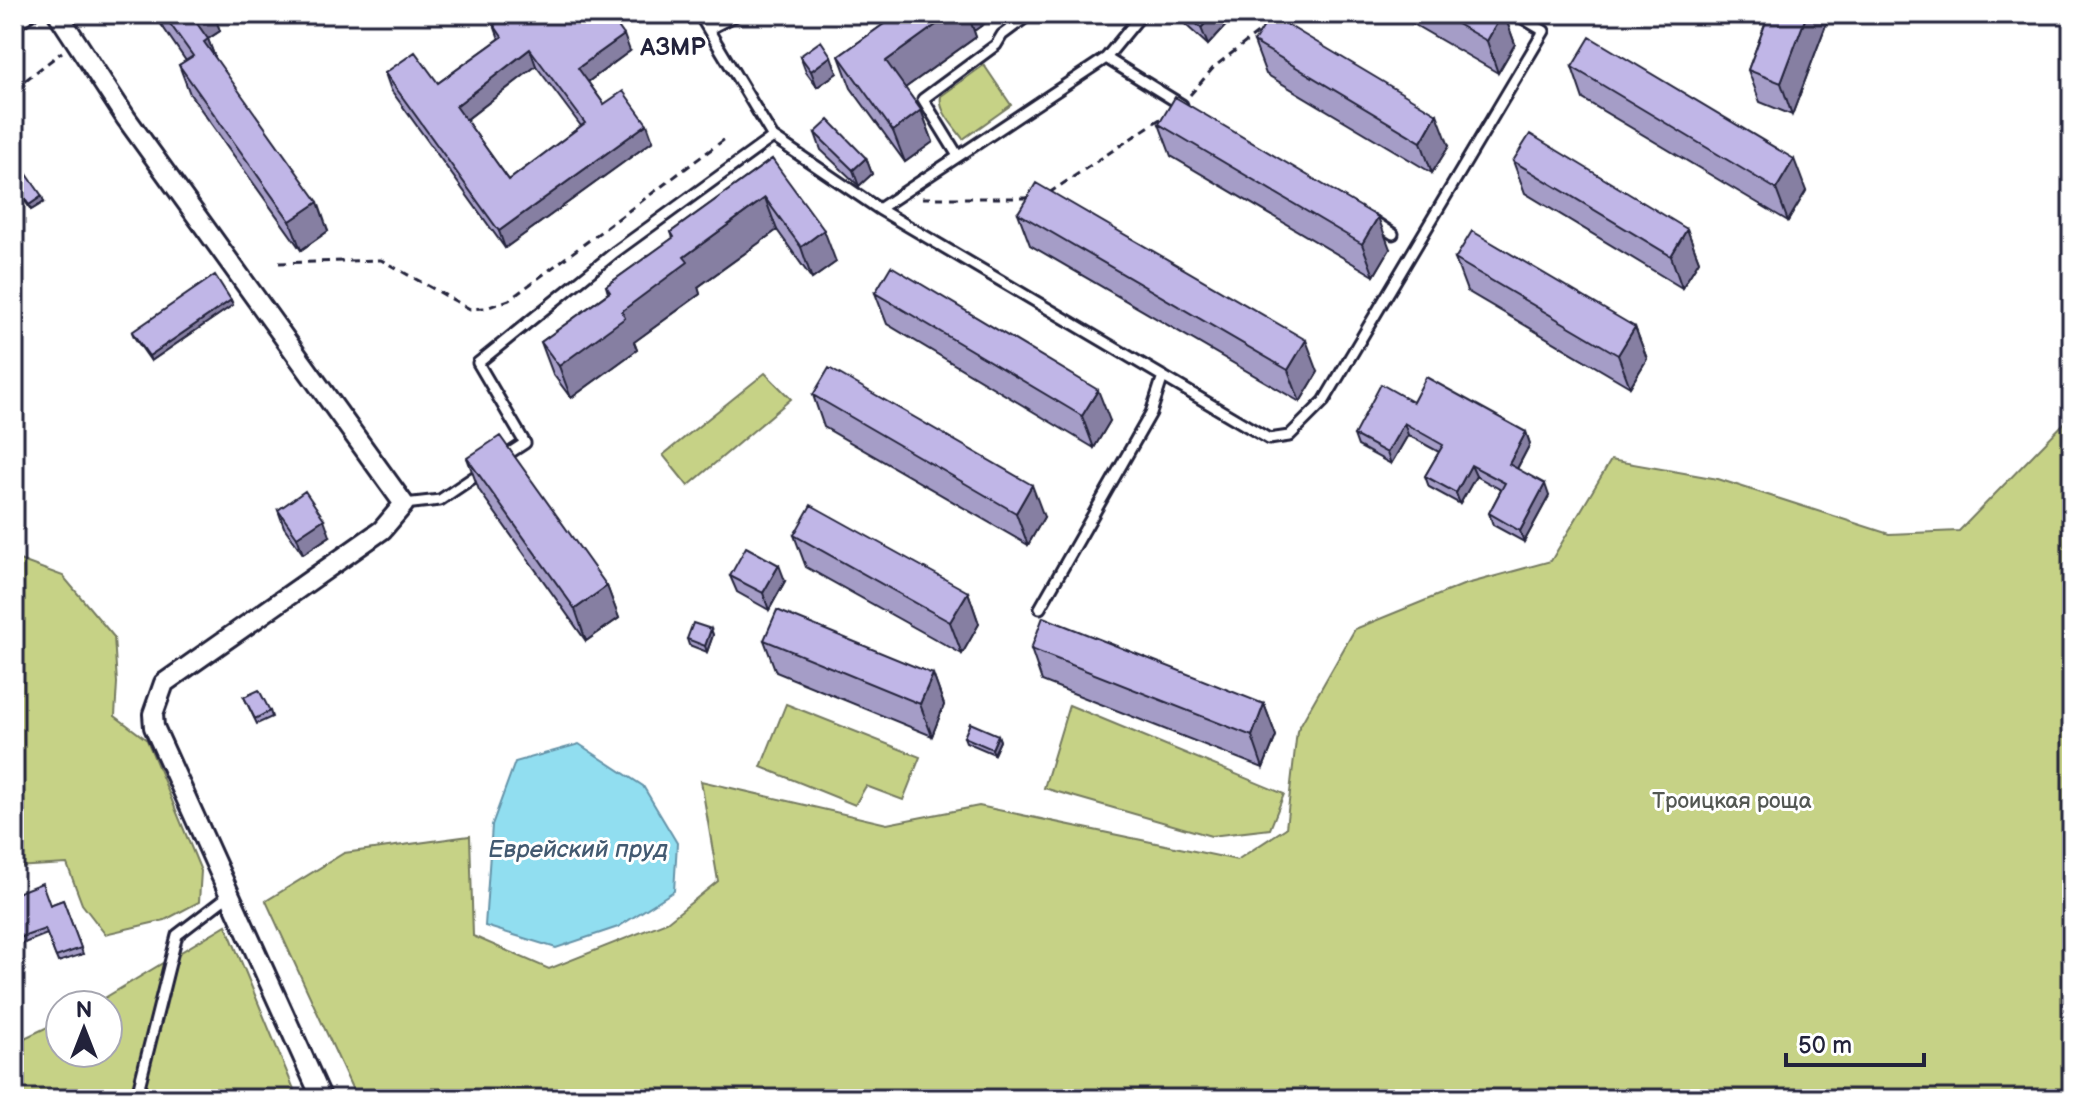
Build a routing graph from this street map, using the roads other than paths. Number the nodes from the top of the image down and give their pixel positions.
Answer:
1 (32, 14) edge
2 (58, 14) edge
3 (699, 14) edge
4 (738, 14) edge
5 (1030, 14) edge
6 (1142, 14) edge
7 (1516, 14) edge
8 (14, 26) edge
9 (709, 29) junction
10 (1106, 58) junction
11 (1195, 113) edge
12 (773, 137) junction
13 (958, 156) junction
14 (879, 209) junction
15 (1367, 217) edge
16 (1393, 234) dead end
17 (1163, 376) junction
18 (404, 504) junction
19 (1040, 608) dead end
20 (228, 896) junction
21 (136, 1099) edge
22 (322, 1099) edge

1 - 8 lane
2 - 18 street
3 - 9 lane
4 - 9 lane
5 - 13 lane
6 - 10 lane
7 - 17 lane
9 - 12 lane
10 - 11 lane
10 - 13 lane
12 - 14 lane
12 - 18 lane
13 - 14 lane
14 - 17 lane
15 - 16 lane
17 - 19 lane
18 - 20 street
20 - 21 lane
20 - 22 street

